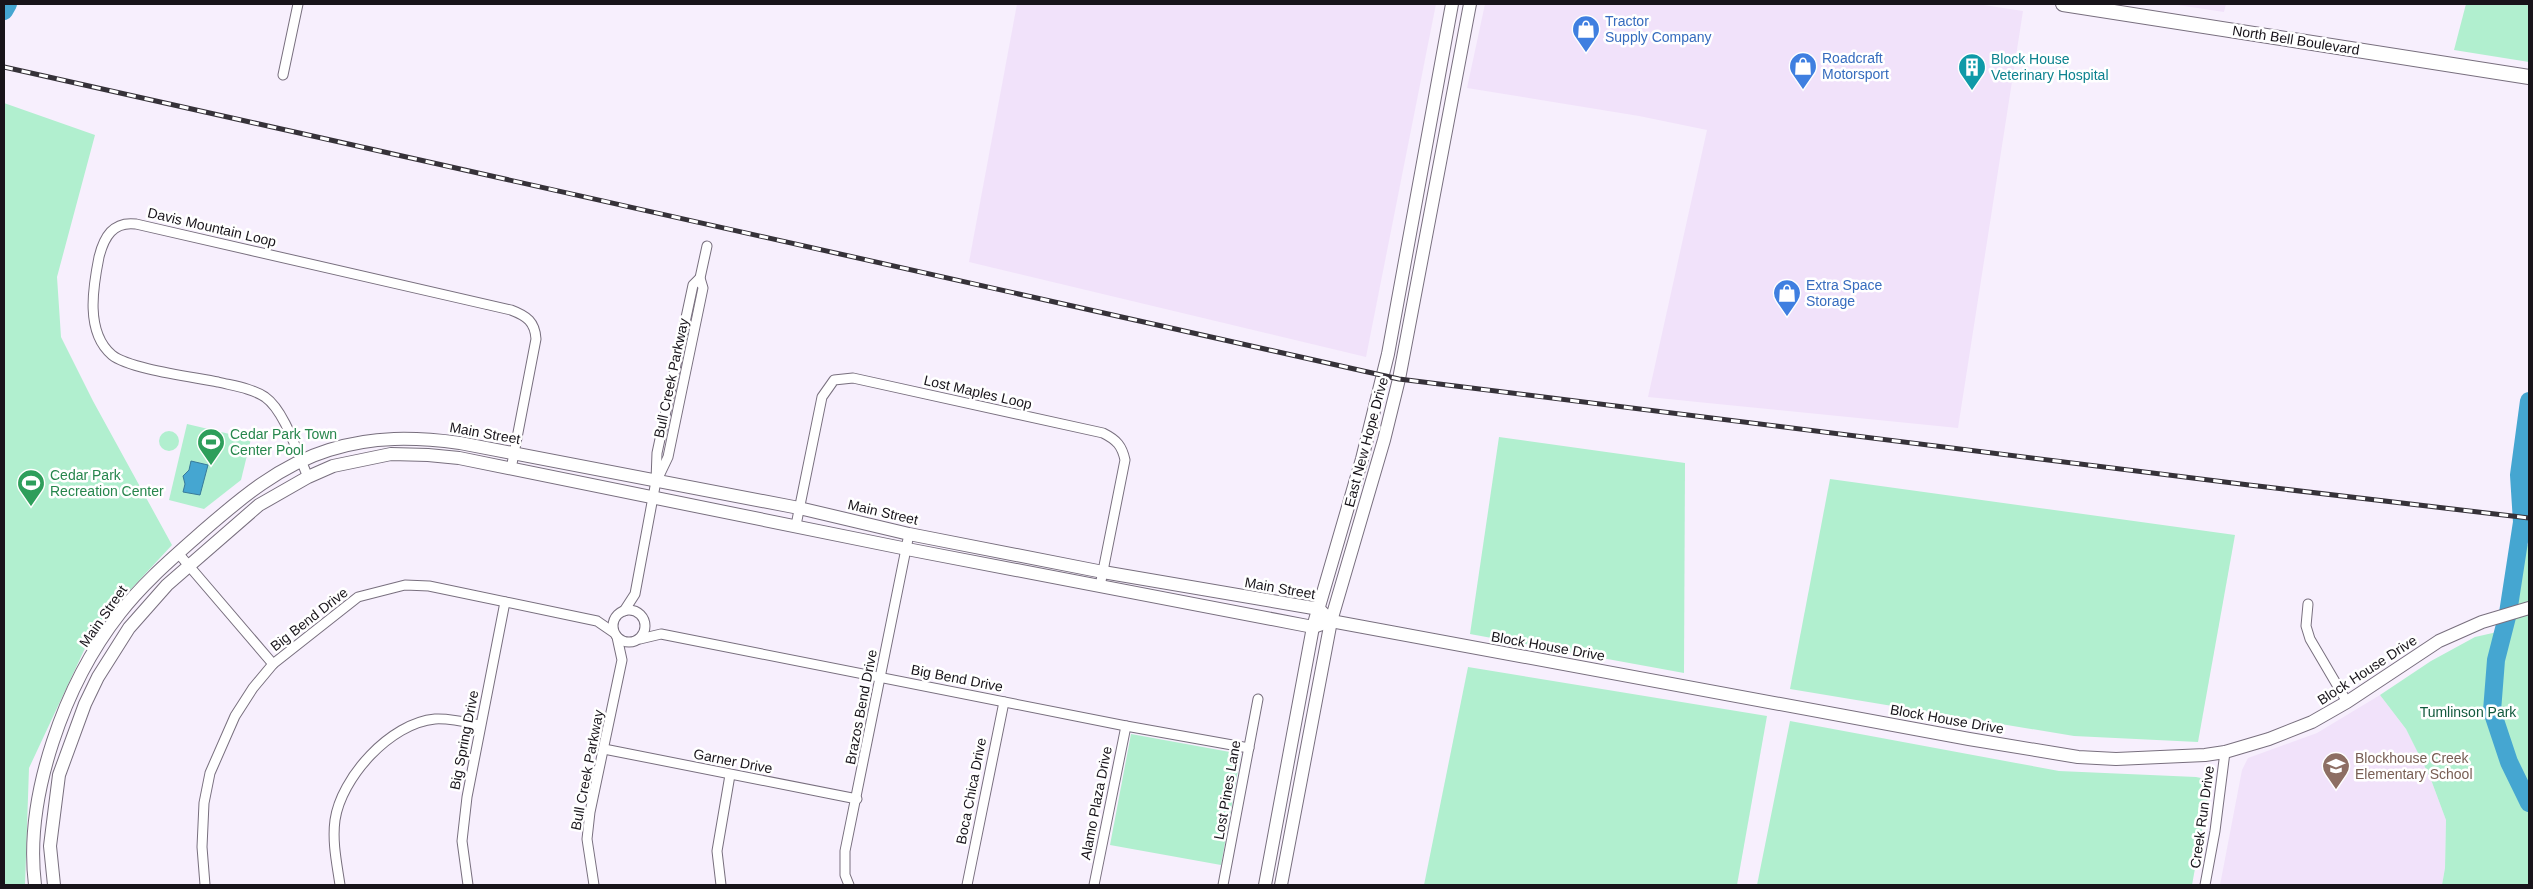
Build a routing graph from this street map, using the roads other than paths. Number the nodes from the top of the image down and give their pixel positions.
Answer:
1 (298, 4) edge
2 (1452, 4) edge
3 (1470, 4) edge
4 (2062, 4) edge
5 (284, 75) dead end
6 (2529, 77) edge
7 (707, 246) dead end
8 (514, 454) junction
9 (301, 462) junction
10 (511, 469) junction
11 (308, 477) junction
12 (656, 481) junction
13 (653, 497) junction
14 (799, 508) junction
15 (796, 525) junction
16 (909, 534) junction
17 (907, 549) junction
18 (178, 553) junction
19 (188, 566) junction
20 (1103, 572) junction
21 (1100, 586) junction
22 (635, 594) junction
23 (505, 602) junction
24 (2308, 604) dead end
25 (2529, 608) edge
26 (1319, 609) junction
27 (620, 613) junction
28 (643, 618) junction
29 (597, 620) junction
30 (1331, 621) junction
31 (1313, 626) junction
32 (615, 634) junction
33 (661, 634) junction
34 (105, 636) junction
35 (638, 640) junction
36 (117, 645) junction
37 (622, 660) junction
38 (273, 664) junction
39 (880, 677) junction
40 (1258, 699) dead end
41 (1004, 702) junction
42 (2347, 702) junction
43 (480, 725) junction
44 (1126, 726) junction
45 (1248, 748) junction
46 (604, 750) junction
47 (2225, 752) junction
48 (44, 772) junction
49 (59, 774) junction
50 (730, 775) junction
51 (856, 799) junction
52 (35, 885) edge
53 (54, 885) edge
54 (205, 885) edge
55 (340, 885) edge
56 (468, 885) edge
57 (594, 885) edge
58 (721, 885) edge
59 (848, 885) edge
60 (967, 885) edge
61 (1094, 885) edge
62 (1223, 885) edge
63 (1265, 885) edge
64 (1281, 885) edge
65 (2206, 885) edge

1 - 5 street
2 - 26 street, East New Hope Drive
3 - 30 street, East New Hope Drive
4 - 6 main road, North Bell Boulevard
7 - 12 street, Bull Creek Parkway
8 - 9 street, Main Street
8 - 9 street, Davis Mountain Loop
8 - 10 street, Davis Mountain Loop
8 - 12 street, Main Street
9 - 11 street, Davis Mountain Loop
9 - 18 street, Main Street
10 - 11 street, Main Street
10 - 13 street, Main Street
11 - 19 street, Main Street
12 - 13 street, Bull Creek Parkway
12 - 14 street, Main Street
13 - 15 street, Main Street
13 - 22 street, Bull Creek Parkway
14 - 15 street, Lost Maples Loop
14 - 16 street, Main Street
14 - 20 street, Lost Maples Loop
15 - 17 street, Main Street
16 - 17 street, Brazos Bend Drive
16 - 20 street, Main Street
17 - 21 street, Main Street
17 - 39 street, Brazos Bend Drive
18 - 19 street
18 - 34 street, Main Street
19 - 36 street, Main Street
19 - 38 street
20 - 21 street, Lost Maples Loop
20 - 26 street, Main Street
21 - 31 street, Main Street
22 - 27 street, Bull Creek Parkway
22 - 28 street, Bull Creek Parkway
23 - 29 street, Big Bend Drive
23 - 38 street, Big Bend Drive
23 - 43 street, Big Spring Drive
24 - 42 street
25 - 42 street, Block House Drive
26 - 30 street, Main Street
26 - 31 street, East New Hope Drive
27 - 28 street
27 - 29 street, Big Bend Drive
27 - 32 street
28 - 33 street, Big Bend Drive
28 - 35 street
29 - 32 street, Big Bend Drive
30 - 31 street, Main Street
30 - 47 street, Block House Drive
30 - 64 street, East New Hope Drive
31 - 63 street, East New Hope Drive
32 - 35 street
32 - 37 street, Bull Creek Parkway
33 - 35 street, Big Bend Drive
33 - 39 street, Big Bend Drive
34 - 36 street
34 - 48 street, Main Street
35 - 37 street, Bull Creek Parkway
36 - 49 street, Main Street
37 - 46 street, Bull Creek Parkway
38 - 54 street, Big Bend Drive
39 - 41 street, Big Bend Drive
39 - 51 street, Brazos Bend Drive
40 - 45 street, Lost Pines Lane
41 - 44 street, Big Bend Drive
41 - 60 street, Boca Chica Drive
42 - 47 street, Block House Drive
43 - 55 street
43 - 56 street, Big Spring Drive
44 - 45 street, Big Bend Drive
44 - 61 street, Alamo Plaza Drive
45 - 62 street, Lost Pines Lane
46 - 50 street, Garner Drive
46 - 57 street, Bull Creek Parkway
47 - 65 street, Creek Run Drive
48 - 49 street
48 - 52 street, Main Street
49 - 53 street, Main Street
50 - 51 street, Garner Drive
50 - 58 street
51 - 59 street, Brazos Bend Drive

